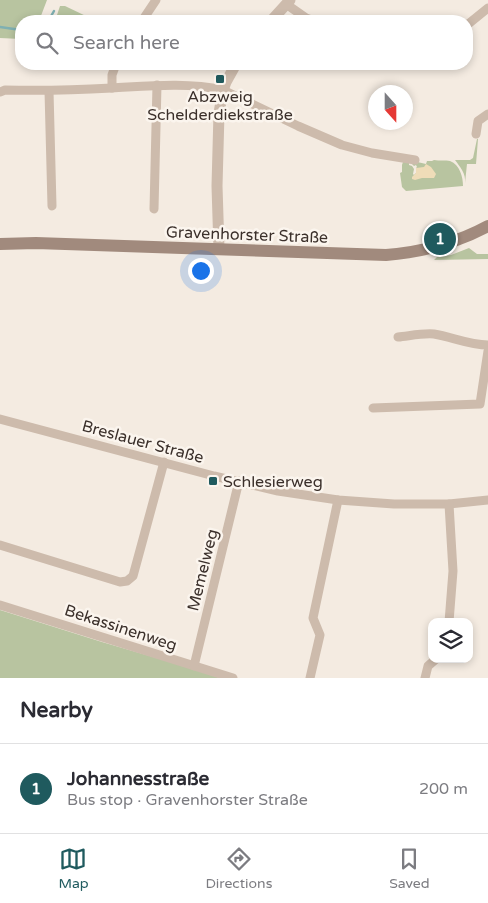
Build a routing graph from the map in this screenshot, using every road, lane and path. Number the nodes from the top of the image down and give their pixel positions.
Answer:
1 (156, 0) edge
2 (288, 2) edge
3 (488, 8) edge
4 (146, 15) edge
5 (276, 15) edge
6 (303, 15) edge
7 (473, 20) edge
8 (114, 70) edge
9 (233, 70) edge
10 (157, 84) junction
11 (112, 88) junction
12 (223, 90) junction
13 (48, 91) junction
14 (0, 92) edge
15 (488, 114) edge
16 (476, 134) dead end
17 (416, 160) dead end
18 (52, 206) dead end
19 (154, 209) dead end
20 (486, 230) edge
21 (0, 244) edge
22 (220, 249) junction
23 (398, 337) dead end
24 (488, 345) edge
25 (488, 351) edge
26 (373, 408) dead end
27 (0, 420) edge
28 (164, 462) junction
29 (239, 481) junction
30 (338, 500) junction
31 (488, 500) edge
32 (449, 504) junction
33 (0, 545) edge
34 (0, 605) edge
35 (449, 618) edge
36 (431, 663) edge
37 (194, 666) junction
38 (232, 678) edge
39 (310, 678) edge
40 (425, 678) edge

1 - 4 street
2 - 5 street
2 - 6 street
3 - 7 street
8 - 11 street
9 - 12 street
10 - 11 street
10 - 12 street
10 - 19 street
11 - 13 street
12 - 17 street
12 - 22 street
13 - 14 street
13 - 18 street
15 - 16 street
20 - 22 main road, Gravenhorster Straße
21 - 22 main road, Gravenhorster Straße
23 - 24 street
25 - 26 street
27 - 28 street, Breslauer Straße
28 - 29 street, Breslauer Straße
28 - 33 street
29 - 30 street, Breslauer Straße
29 - 37 street, Memelweg
30 - 32 street, Breslauer Straße
30 - 39 street
31 - 32 street, Breslauer Straße
32 - 35 street
34 - 37 street, Bekassinenweg
36 - 40 street
37 - 38 street, Bekassinenweg

